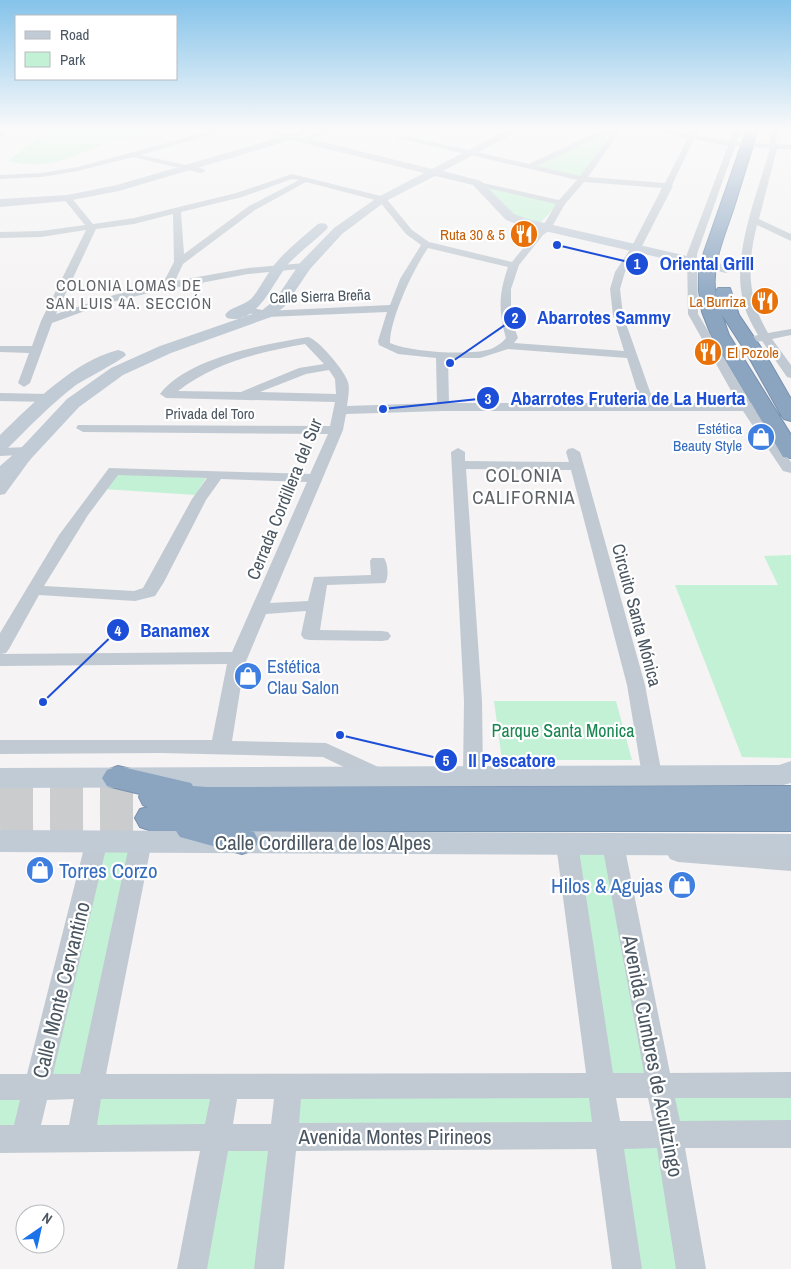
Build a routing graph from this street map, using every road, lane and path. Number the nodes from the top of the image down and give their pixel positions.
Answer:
1 (118, 188) edge
2 (143, 188) edge
3 (258, 188) edge
4 (290, 188) edge
5 (342, 188) edge
6 (392, 188) edge
7 (463, 188) edge
8 (482, 188) edge
9 (499, 188) edge
10 (574, 188) edge
11 (668, 188) edge
12 (717, 188) edge
13 (744, 188) edge
14 (748, 188) edge
15 (758, 188) edge
16 (375, 197) junction
17 (476, 199) dead end
18 (69, 200) junction
19 (0, 202) edge
20 (561, 203) junction
21 (744, 203) dead end
22 (0, 208) edge
23 (177, 212) junction
24 (756, 217) junction
25 (502, 225) dead end
26 (92, 228) junction
27 (791, 228) edge
28 (543, 231) junction
29 (0, 235) edge
30 (791, 238) edge
31 (426, 244) junction
32 (731, 250) dead end
33 (633, 251) junction
34 (692, 261) junction
35 (179, 262) junction
36 (514, 265) junction
37 (305, 266) junction
38 (278, 267) junction
39 (716, 269) junction
40 (167, 286) junction
41 (394, 308) junction
42 (248, 310) junction
43 (711, 312) junction
44 (266, 314) junction
45 (47, 321) junction
46 (791, 332) edge
47 (763, 345) junction
48 (508, 346) junction
49 (0, 349) edge
50 (36, 350) junction
51 (442, 354) junction
52 (632, 355) junction
53 (331, 366) junction
54 (744, 373) junction
55 (791, 374) edge
56 (24, 383) dead end
57 (241, 395) junction
58 (0, 397) edge
59 (49, 398) junction
60 (341, 404) junction
61 (443, 407) junction
62 (649, 407) junction
63 (755, 407) junction
64 (790, 413) edge
65 (83, 428) dead end
66 (336, 430) junction
67 (0, 445) edge
68 (30, 451) junction
69 (0, 452) edge
70 (791, 452) edge
71 (791, 469) edge
72 (0, 475) edge
73 (216, 476) junction
74 (315, 478) junction
75 (0, 491) edge
76 (378, 561) dead end
77 (33, 590) junction
78 (314, 606) junction
79 (261, 609) junction
80 (382, 636) dead end
81 (0, 649) edge
82 (239, 658) junction
83 (0, 660) edge
84 (0, 747) edge
85 (221, 747) junction
86 (652, 775) junction
87 (380, 776) junction
88 (473, 776) junction
89 (0, 778) edge
90 (118, 778) junction
91 (789, 781) edge
92 (230, 814) junction
93 (791, 818) edge
94 (149, 819) junction
95 (97, 840) junction
96 (0, 841) edge
97 (567, 844) junction
98 (613, 844) junction
99 (646, 844) junction
100 (791, 845) edge
101 (791, 862) edge
102 (601, 1085) junction
103 (659, 1085) junction
104 (791, 1085) edge
105 (0, 1086) edge
106 (37, 1086) junction
107 (91, 1086) junction
108 (226, 1086) junction
109 (289, 1086) junction
110 (791, 1134) edge
111 (609, 1135) junction
112 (669, 1135) junction
113 (217, 1137) junction
114 (284, 1137) junction
115 (80, 1138) junction
116 (12, 1139) edge
117 (192, 1269) edge
118 (270, 1269) edge
119 (627, 1269) edge
120 (691, 1269) edge

1 - 18 street
2 - 18 street
3 - 23 street
4 - 35 street
5 - 16 street
6 - 16 street
7 - 17 street
8 - 28 street
9 - 20 street
10 - 20 street
11 - 33 street
12 - 34 street
13 - 39 highway
14 - 21 highway
15 - 24 street
16 - 31 street
16 - 37 street
16 - 38 street
18 - 19 street
18 - 22 street
18 - 26 street
20 - 28 street
23 - 26 street
23 - 35 street
24 - 27 street
24 - 30 street
24 - 47 street
25 - 28 street
26 - 29 street
26 - 45 street
28 - 33 street
28 - 36 street
31 - 36 street
31 - 41 street
32 - 39 highway
33 - 34 street
33 - 52 street
34 - 39 highway
34 - 39 street
34 - 63 street
35 - 40 street
36 - 48 street
37 - 38 street
37 - 44 street
38 - 40 street
38 - 42 street
39 - 43 highway
39 - 47 highway
40 - 45 street
41 - 44 street, Calle Sierra Breña
41 - 51 street
42 - 44 street, Calle Sierra Breña
42 - 59 street
43 - 47 highway
43 - 54 highway
44 - 68 street
45 - 50 street
46 - 47 street
47 - 54 highway
47 - 55 street
47 - 64 highway
48 - 51 street
48 - 52 street
49 - 50 street
50 - 56 street
51 - 61 street
52 - 62 street
53 - 57 street
53 - 57 street
53 - 60 street
54 - 63 highway
57 - 60 street
58 - 59 street
59 - 67 street
60 - 61 street, Cerrada Cordillera del Sur
60 - 66 street, Cerrada Cordillera del Sur
61 - 62 street, Cerrada Cordillera del Sur
62 - 63 street, Cerrada Cordillera del Sur
63 - 70 highway
63 - 71 street
65 - 66 street, Privada del Toro
66 - 74 street, Cerrada Cordillera del Sur
68 - 69 street
68 - 72 street
68 - 75 street
73 - 74 street
73 - 77 street
73 - 77 street
74 - 79 street, Cerrada Cordillera del Sur
76 - 78 street
77 - 81 street
78 - 79 street
78 - 80 street
79 - 82 street, Cerrada Cordillera del Sur
82 - 83 street
82 - 85 street, Cerrada Cordillera del Sur
84 - 85 street, Calle Cordillera de los Alpes
85 - 87 street, Calle Cordillera de los Alpes
86 - 88 street, Calle Cordillera de los Alpes
86 - 88 street, Circuito Santa Mónica
86 - 91 street, Calle Cordillera de los Alpes
87 - 88 street, Calle Cordillera de los Alpes
87 - 90 street, Calle Cordillera de los Alpes
89 - 90 street, Calle Cordillera de los Alpes
90 - 92 highway
91 - 92 highway, Calle Cordillera de los Alpes
92 - 93 highway, Calle Cordillera de los Alpes
92 - 94 highway
92 - 94 highway, Calle Cordillera de los Alpes
92 - 97 street, Calle Cordillera de los Alpes
94 - 95 street, Calle Cordillera de los Alpes
94 - 107 street
95 - 96 street, Calle Cordillera de los Alpes
95 - 106 street, Calle Monte Cervantino
97 - 98 street, Calle Cordillera de los Alpes
97 - 102 street
98 - 99 street, Calle Cordillera de los Alpes
98 - 103 street, Avenida Cumbres de Acultzingo
99 - 100 street, Calle Cordillera de los Alpes
99 - 101 street, Calle Cordillera de los Alpes
102 - 103 street
102 - 109 street
102 - 111 street
103 - 104 street
103 - 112 street, Avenida Cumbres de Acultzingo
105 - 106 street
106 - 107 street
106 - 116 street, Calle Monte Cervantino
107 - 108 street
107 - 115 street
108 - 109 street
108 - 113 street
109 - 114 street
110 - 112 street, Avenida Montes Pirineos
111 - 112 street, Avenida Montes Pirineos
111 - 114 street, Avenida Montes Pirineos
111 - 119 street
112 - 120 street, Avenida Cumbres de Acultzingo
113 - 114 street, Avenida Montes Pirineos
113 - 115 street, Avenida Montes Pirineos
113 - 117 street
114 - 118 street
115 - 116 street, Avenida Montes Pirineos

